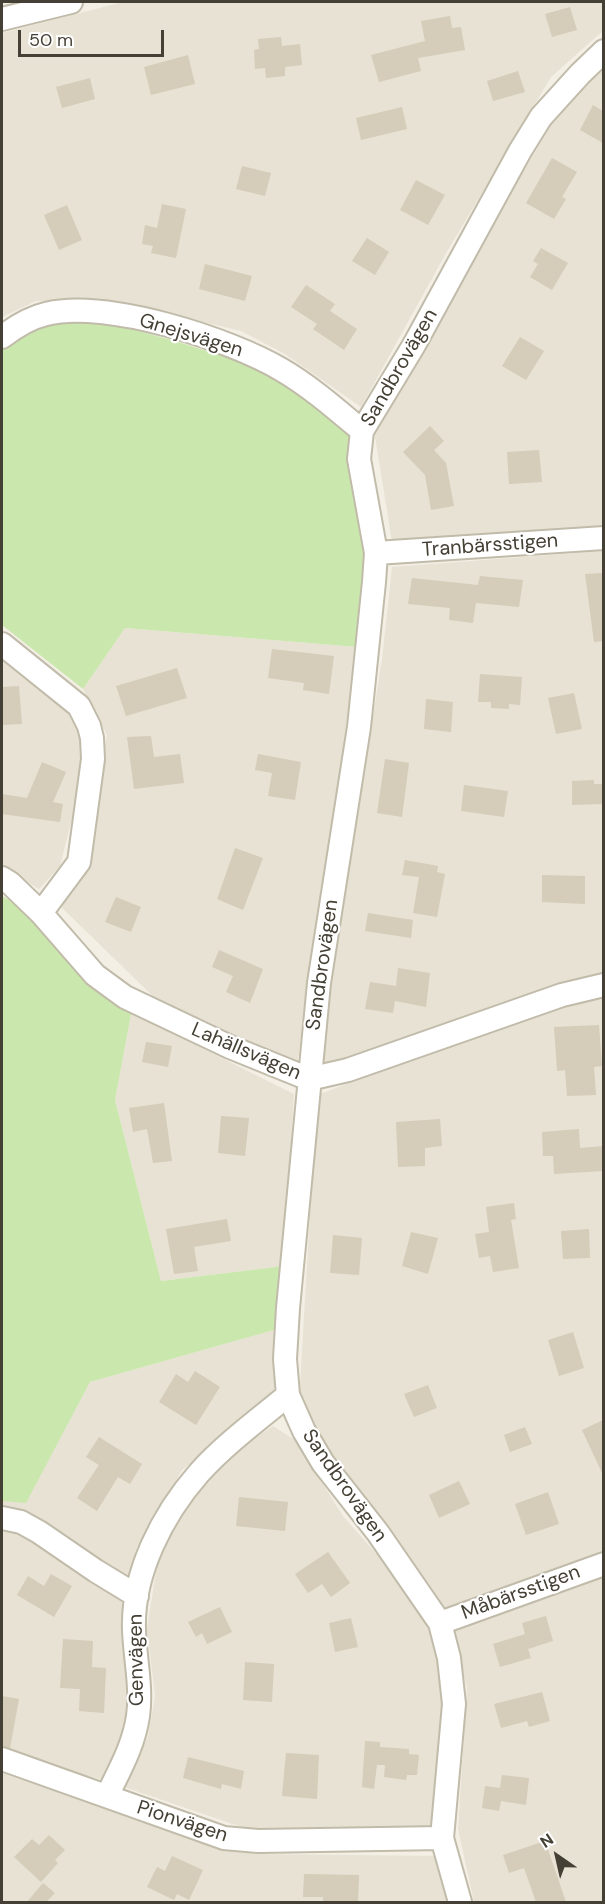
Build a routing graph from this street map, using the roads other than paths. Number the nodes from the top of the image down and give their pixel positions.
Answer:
1 (71, 2) edge
2 (2, 19) edge
3 (603, 51) edge
4 (2, 338) edge
5 (362, 431) junction
6 (603, 538) edge
7 (376, 553) junction
8 (2, 644) edge
9 (2, 878) edge
10 (41, 913) junction
11 (603, 985) edge
12 (309, 1079) junction
13 (288, 1395) junction
14 (2, 1518) edge
15 (603, 1564) edge
16 (137, 1596) junction
17 (440, 1623) junction
18 (2, 1759) edge
19 (106, 1796) junction
20 (442, 1838) junction
21 (460, 1902) edge

1 - 2 street
3 - 5 street, Sandbrovägen
4 - 5 street, Gnejsvägen
5 - 7 street, Sandbrovägen
6 - 7 street, Tranbärsstigen
7 - 12 street, Sandbrovägen
8 - 10 street
9 - 10 street, Lahällsvägen
10 - 12 street, Lahällsvägen
11 - 12 street, Lahällsvägen
12 - 13 street, Sandbrovägen
13 - 16 street, Genvägen
13 - 17 street, Sandbrovägen
14 - 16 street
15 - 17 street, Måbärsstigen
16 - 19 street, Genvägen
17 - 20 street, Sandbrovägen
18 - 19 street, Pionvägen
19 - 20 street, Pionvägen
20 - 21 street, Sandbrovägen

